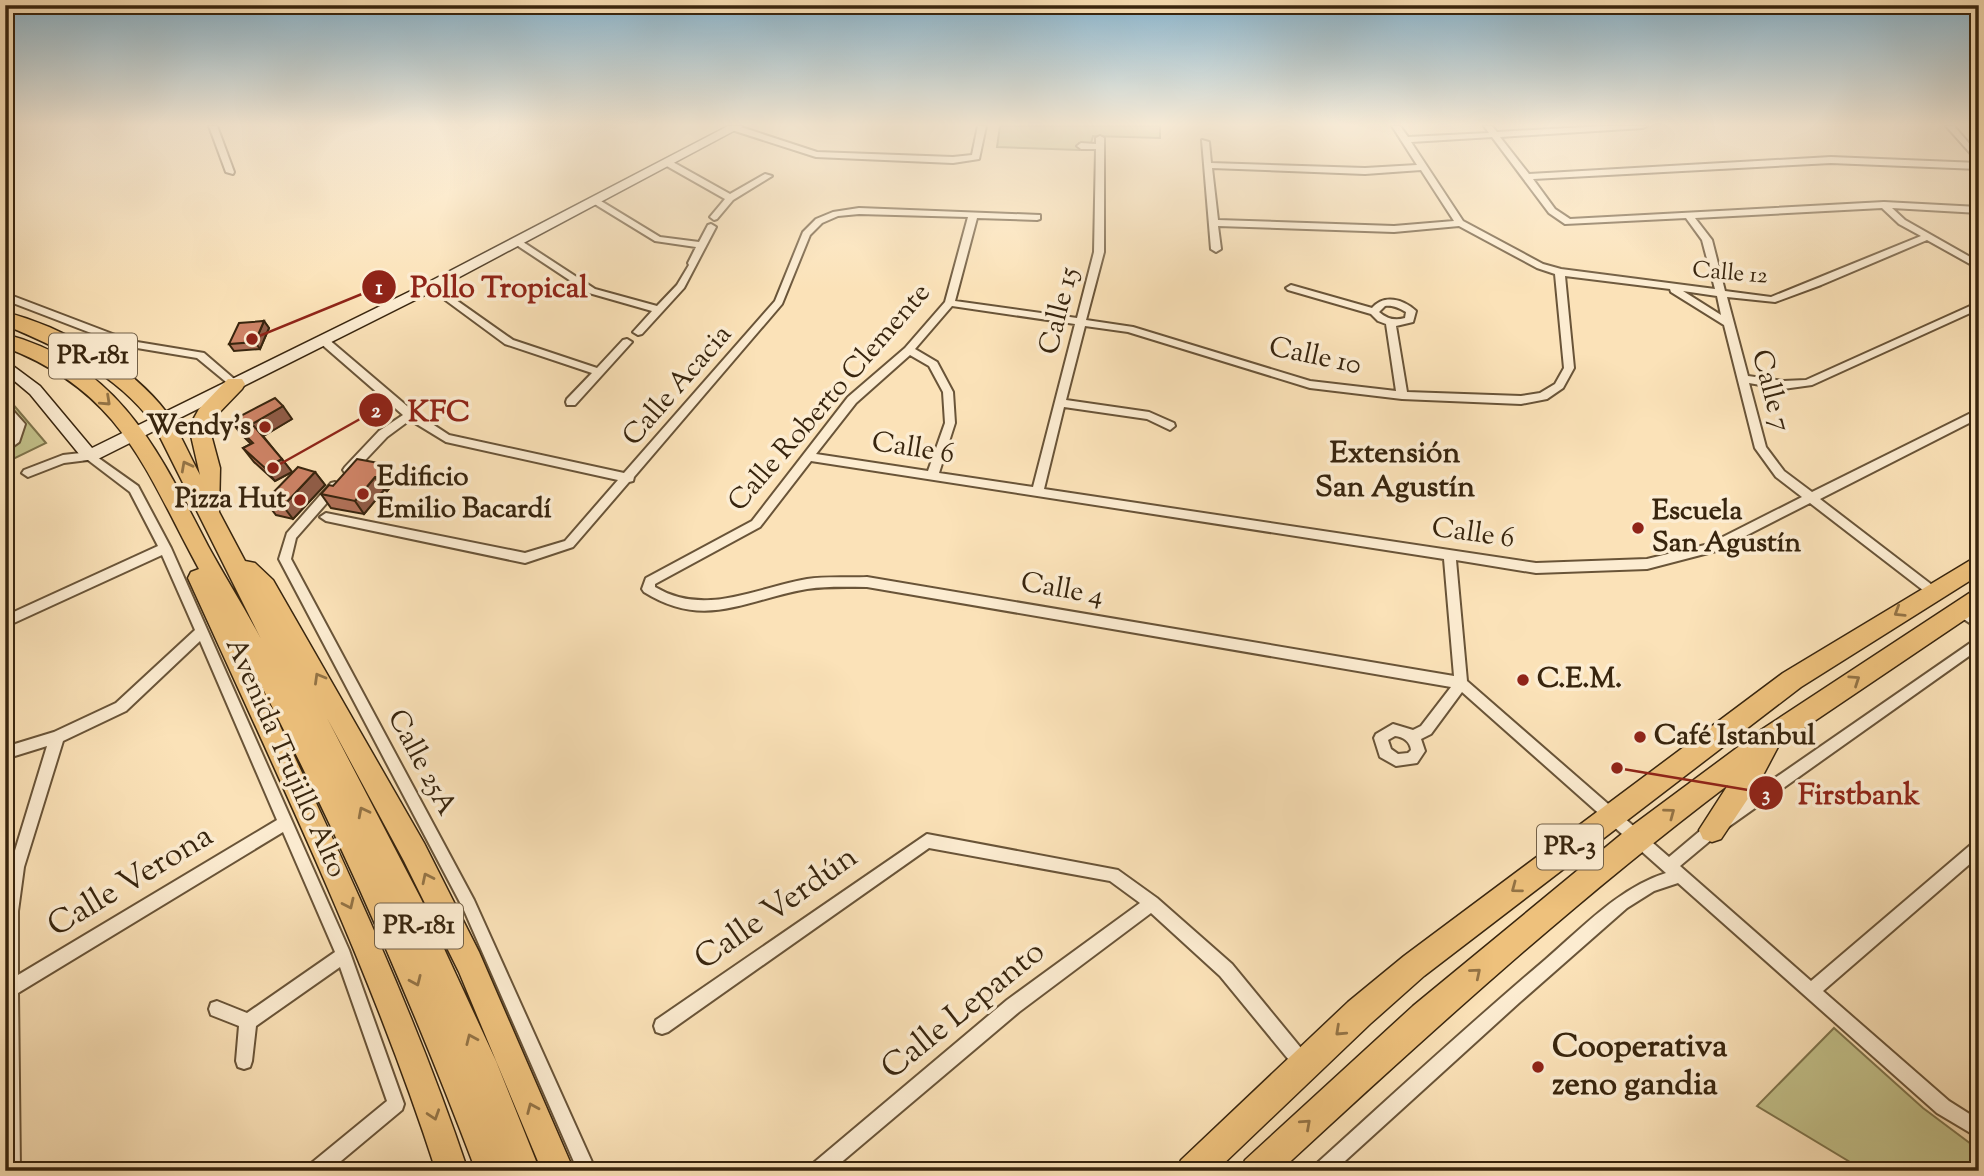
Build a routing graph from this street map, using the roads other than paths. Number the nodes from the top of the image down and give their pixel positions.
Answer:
1 (634, 181) edge
2 (700, 181) edge
3 (760, 181) edge
4 (1099, 181) edge
5 (1209, 181) edge
6 (1432, 181) edge
7 (1531, 181) edge
8 (730, 198) junction
9 (596, 201) junction
10 (1884, 205) junction
11 (1979, 210) edge
12 (973, 215) junction
13 (1689, 216) junction
14 (1037, 217) dead end
15 (1578, 222) joint
16 (1214, 223) junction
17 (1460, 223) junction
18 (1927, 237) junction
19 (517, 242) junction
20 (702, 245) junction
21 (1216, 249) dead end
22 (1979, 265) edge
23 (1560, 272) junction
24 (432, 286) junction
25 (1291, 288) dead end
26 (1671, 288) junction
27 (1721, 295) junction
28 (5, 296) edge
29 (950, 303) junction
30 (1979, 305) edge
31 (658, 309) junction
32 (1374, 312) junction
33 (5, 318) edge
34 (1082, 321) junction
35 (1391, 323) junction
36 (1728, 323) junction
37 (638, 332) dead end
38 (5, 340) edge
39 (323, 340) junction
40 (627, 342) dead end
41 (909, 351) junction
42 (5, 365) edge
43 (599, 372) junction
44 (1742, 379) junction
45 (235, 384) junction
46 (1402, 395) junction
47 (570, 402) dead end
48 (1061, 403) junction
49 (5, 409) edge
50 (1979, 413) edge
51 (410, 415) junction
52 (161, 420) junction
53 (1170, 426) dead end
54 (135, 433) junction
55 (5, 448) edge
56 (90, 456) junction
57 (808, 457) junction
58 (153, 462) junction
59 (28, 473) dead end
60 (932, 477) junction
61 (629, 478) junction
62 (1037, 492) junction
63 (1810, 499) junction
64 (210, 512) junction
65 (326, 517) dead end
66 (165, 548) junction
67 (231, 553) junction
68 (1450, 556) junction
69 (1979, 564) edge
70 (1933, 591) junction
71 (657, 596) joint
72 (1972, 611) edge
73 (5, 622) edge
74 (202, 631) junction
75 (1979, 642) edge
76 (1461, 682) junction
77 (289, 693) junction
78 (57, 737) junction
79 (1412, 737) dead end
80 (1770, 738) junction
81 (5, 753) edge
82 (1613, 815) junction
83 (287, 822) junction
84 (1712, 830) junction
85 (1638, 837) junction
86 (927, 841) joint
87 (1979, 847) edge
88 (11, 868) edge
89 (1675, 870) junction
90 (1152, 902) junction
91 (344, 955) junction
92 (1811, 990) junction
93 (7, 992) edge
94 (217, 1009) dead end
95 (247, 1023) junction
96 (662, 1026) dead end
97 (244, 1061) dead end
98 (1304, 1065) junction
99 (1979, 1130) edge
100 (1272, 1165) edge
101 (11, 1171) edge
102 (315, 1171) edge
103 (452, 1171) edge
104 (492, 1171) edge
105 (524, 1171) edge
106 (558, 1171) edge
107 (587, 1171) edge
108 (817, 1171) edge
109 (1192, 1171) edge
110 (1321, 1171) edge

1 - 9 street
2 - 8 street
3 - 8 street
4 - 34 street, Calle 15
5 - 16 street
6 - 17 street
7 - 15 street
8 - 20 street
9 - 19 street
9 - 20 street
10 - 11 street
10 - 13 street
10 - 18 street
12 - 14 street, Calle Acacia
12 - 29 street, Calle Roberto Clemente
12 - 61 street, Calle Acacia
13 - 15 street
13 - 27 street, Calle 7
16 - 17 street
16 - 21 street
17 - 23 street, Calle 12
18 - 22 street
18 - 27 street, Calle 12
19 - 24 street
19 - 31 street
20 - 31 street
23 - 26 street, Calle 12
23 - 46 street, Calle 10
24 - 39 street
24 - 43 street
25 - 32 street
26 - 27 street, Calle 12
26 - 36 street
27 - 36 street, Calle 7
28 - 45 street
29 - 34 street, Calle 10
29 - 41 street, Calle Roberto Clemente
30 - 44 street
31 - 37 street
32 - 35 street
32 - 35 street
33 - 52 highway, PR-181
34 - 46 street, Calle 10
34 - 48 street, Calle 15
35 - 46 street
36 - 44 street, Calle 7
38 -> 54 highway, PR-181
39 - 45 street
39 - 51 street
40 - 43 street
41 - 57 street, Calle Roberto Clemente
41 - 60 street
42 - 56 street
43 - 47 street
44 - 63 street, Calle 7
45 - 52 street
45 - 64 highway
48 - 53 street
48 - 62 street, Calle 15
49 - 55 street
50 - 63 street, Calle 6
51 - 61 street
51 - 107 street, Calle 25A
52 - 54 street
64 -> 52 highway, PR-181
54 - 56 street
54 - 58 highway, PR-181
56 - 59 street
56 - 66 street, Avenida Trujillo Alto
57 - 60 street, Calle 6
57 - 71 street, Calle Roberto Clemente
58 - 77 highway, PR-181
58 -> 103 highway
60 - 62 street, Calle 6
61 - 65 street, Calle Acacia
62 - 68 street, Calle 6
63 - 68 street, Calle 6
63 - 70 street, Calle 7
64 - 67 highway, PR-181
66 - 73 street
66 - 74 street, Avenida Trujillo Alto
67 - 77 highway, PR-181
106 -> 67 highway
68 - 76 street
69 - 70 highway, PR-3
70 -> 82 highway, PR-3
71 - 76 street, Calle 4
80 -> 72 highway, PR-3
74 - 78 street
74 - 83 street, Avenida Trujillo Alto
75 - 84 street
76 - 79 street
76 - 82 street
77 -> 104 highway, PR-181
105 -> 77 highway, PR-181
78 - 81 street
78 - 88 street
80 - 84 highway
85 -> 80 highway, PR-3
82 - 85 street
82 -> 98 highway, PR-3
83 - 91 street, Avenida Trujillo Alto
83 - 93 street, Calle Verona
84 - 89 street
85 - 89 street
100 -> 85 highway, PR-3
86 - 90 street
86 - 96 street, Calle Verdún
87 - 92 street
88 - 93 street
89 - 92 street
89 - 110 street
90 - 98 street
90 - 108 street, Calle Lepanto
91 - 95 street
91 - 102 street, Avenida Trujillo Alto
92 - 99 street
93 - 101 street
94 - 95 street
95 - 97 street
98 - 109 highway, PR-3

